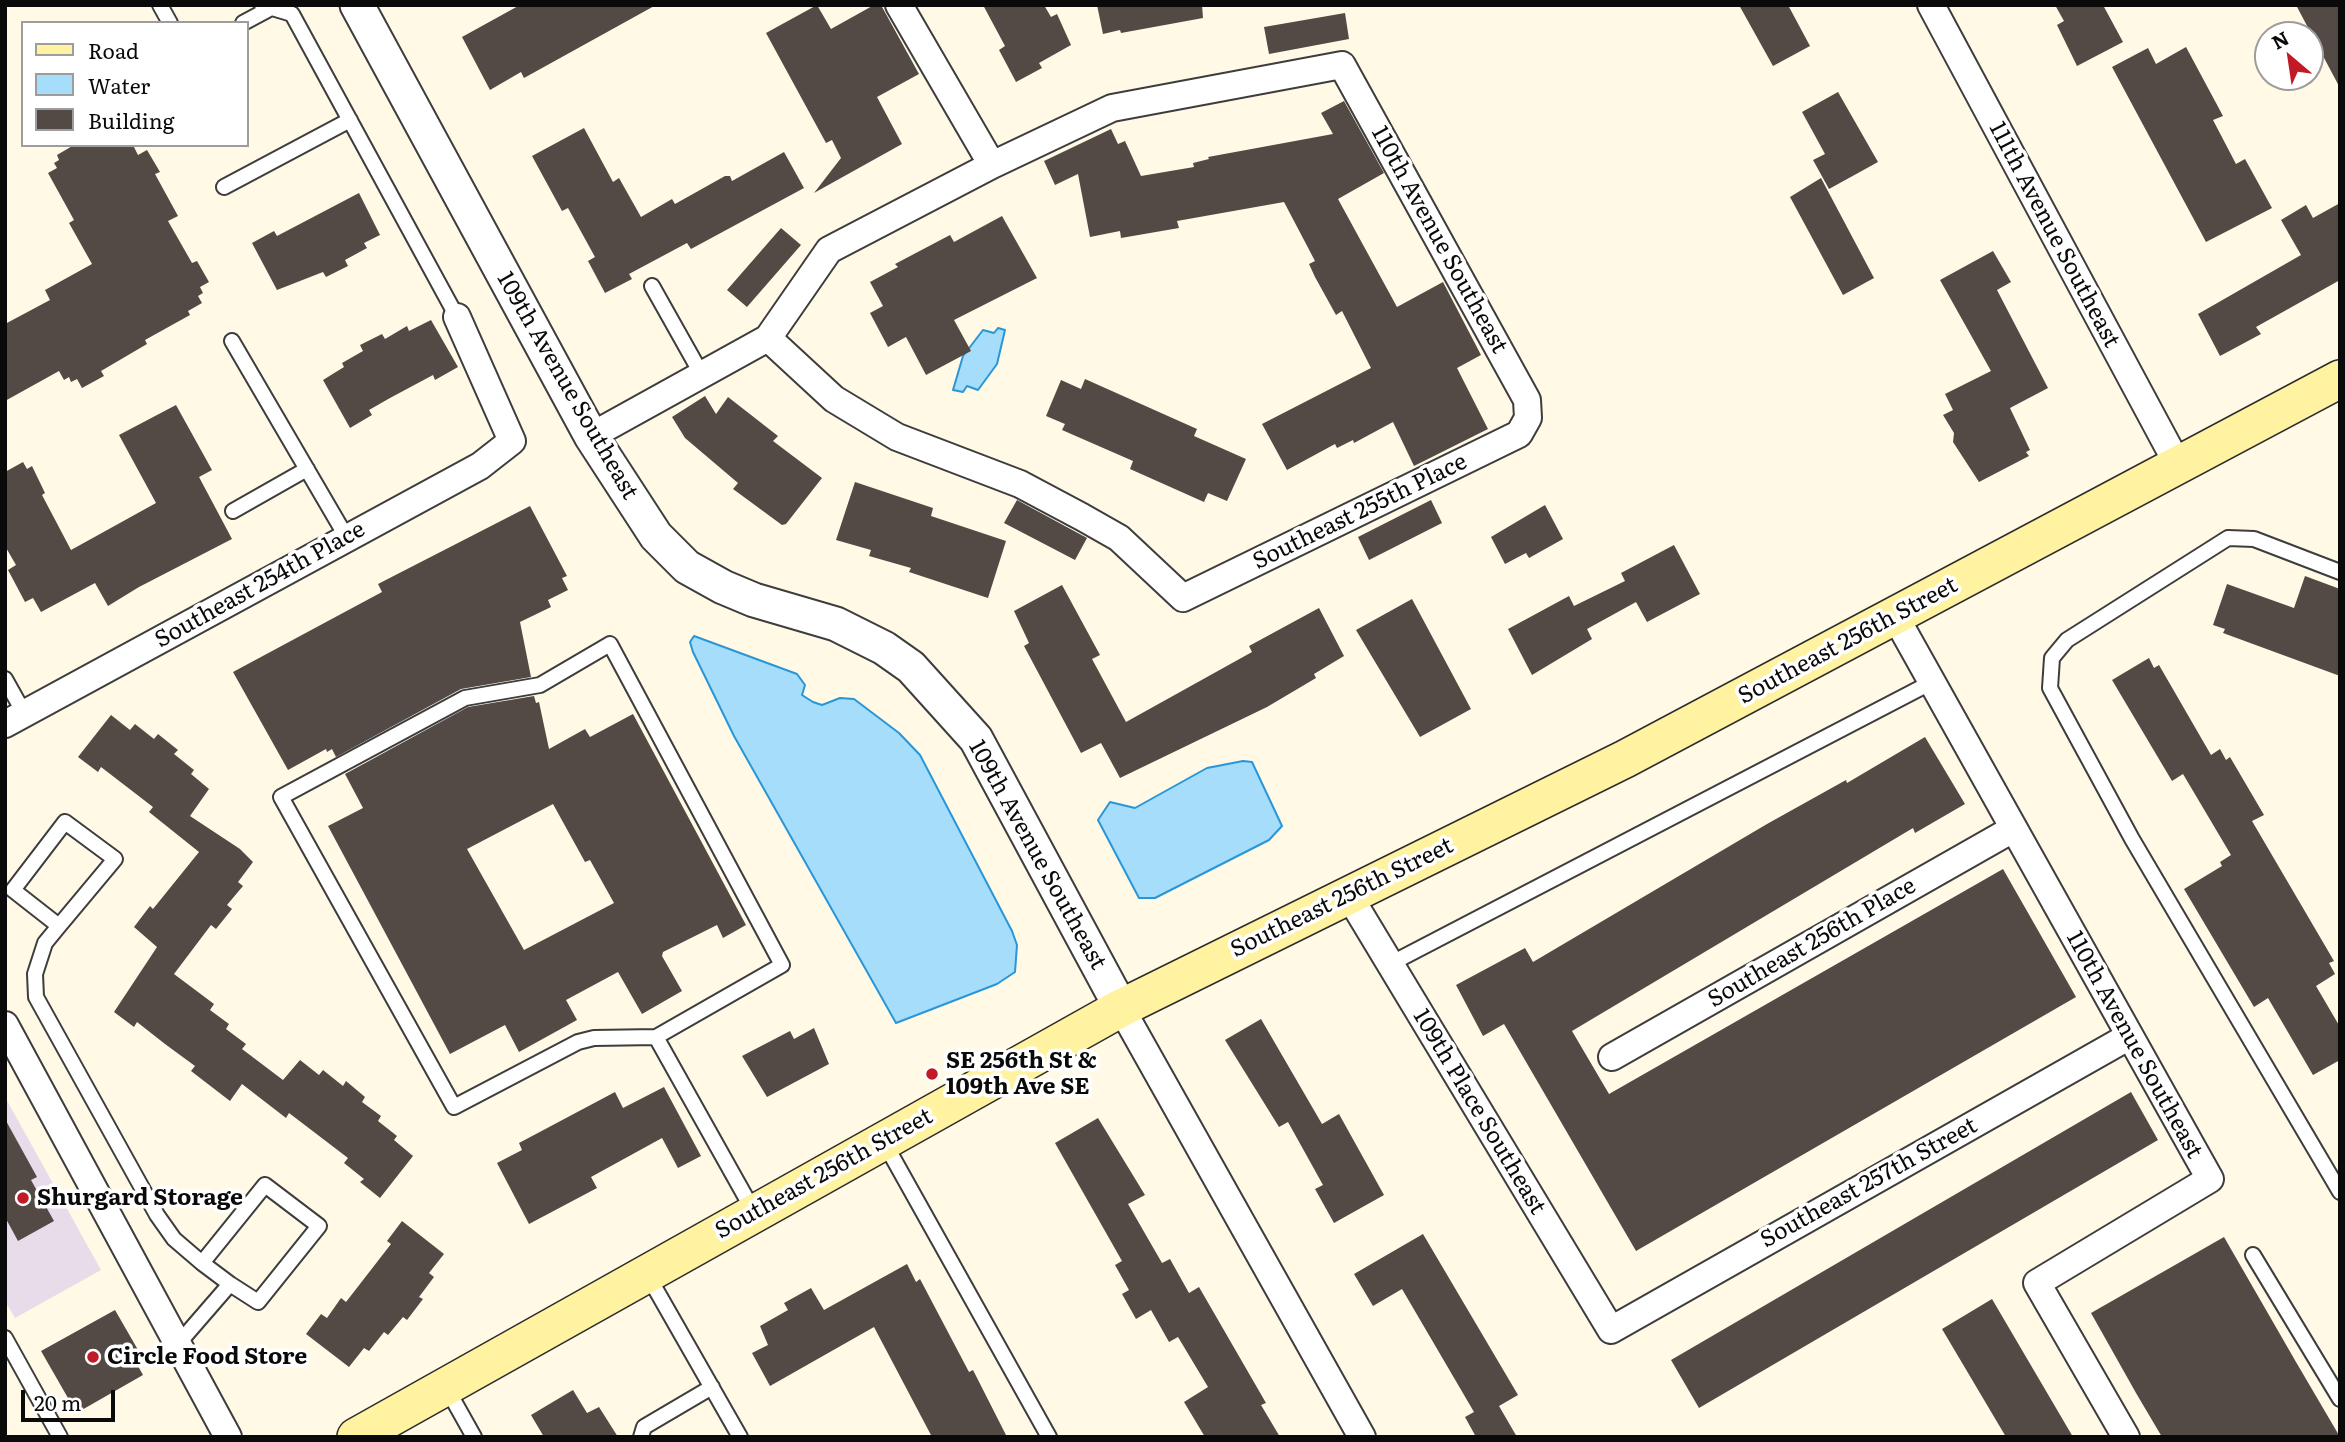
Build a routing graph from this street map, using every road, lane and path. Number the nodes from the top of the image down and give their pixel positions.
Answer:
1 (160, 5) edge
2 (357, 5) edge
3 (899, 5) edge
4 (1931, 5) edge
5 (266, 6) edge
6 (169, 21) edge
7 (246, 21) edge
8 (350, 120) junction
9 (992, 165) junction
10 (225, 187) dead end
11 (652, 286) dead end
12 (457, 317) joint
13 (768, 338) junction
14 (232, 341) dead end
15 (702, 375) junction
16 (2340, 379) edge
17 (1528, 418) joint
18 (591, 436) junction
19 (2178, 465) junction
20 (307, 469) junction
21 (233, 511) dead end
22 (347, 538) junction
23 (2340, 572) edge
24 (1895, 616) junction
25 (5, 679) edge
26 (1932, 682) junction
27 (15, 719) edge
28 (2013, 829) junction
29 (9, 892) edge
30 (1348, 894) junction
31 (60, 926) junction
32 (1390, 964) junction
33 (1121, 1008) junction
34 (5, 1025) edge
35 (656, 1037) junction
36 (2128, 1037) junction
37 (1612, 1057) dead end
38 (884, 1140) junction
39 (2340, 1192) edge
40 (754, 1213) junction
41 (2253, 1255) dead end
42 (202, 1263) junction
43 (646, 1273) junction
44 (230, 1284) junction
45 (1611, 1330) joint
46 (5, 1338) edge
47 (178, 1344) junction
48 (446, 1386) junction
49 (712, 1387) junction
50 (2340, 1399) edge
51 (60, 1437) edge
52 (228, 1437) edge
53 (356, 1437) edge
54 (474, 1437) edge
55 (641, 1437) edge
56 (740, 1437) edge
57 (1049, 1437) edge
58 (1362, 1437) edge
59 (2126, 1437) edge

1 - 6 lane
2 - 18 street, 109th Avenue Southeast
3 - 9 street
4 - 19 street, 111th Avenue Southeast
5 - 7 lane
5 - 8 lane
8 - 10 lane
8 - 12 lane
9 - 13 street
9 - 17 street, 110th Avenue Southeast
11 - 15 lane
12 - 22 street, Southeast 254th Place
13 - 15 street
13 - 17 street, Southeast 255th Place
14 - 20 lane
15 - 18 street
16 - 19 main road, Southeast 256th Street
18 - 33 street, 109th Avenue Southeast
19 - 24 main road, Southeast 256th Street
20 - 21 lane
20 - 22 lane
22 - 27 street, Southeast 254th Place
23 - 39 lane
24 - 26 street, 110th Avenue Southeast
24 - 30 main road, Southeast 256th Street
25 - 27 lane
26 - 28 street, 110th Avenue Southeast
26 - 32 lane
28 - 36 street, 110th Avenue Southeast
28 - 37 street, Southeast 256th Place
29 - 31 lane
29 - 31 lane
30 - 32 street, 109th Place Southeast
30 - 33 main road, Southeast 256th Street
31 - 42 lane
32 - 45 street, 109th Place Southeast
33 - 38 main road, Southeast 256th Street
33 - 58 street, 109th Avenue Southeast
34 - 47 street
35 - 35 lane
35 - 40 lane
36 - 45 street, Southeast 257th Street
36 - 59 street, 110th Avenue Southeast
38 - 40 main road, Southeast 256th Street
38 - 57 lane
40 - 43 main road, Southeast 256th Street
41 - 50 lane
42 - 44 lane
42 - 44 lane
43 - 48 main road, Southeast 256th Street
43 - 49 lane
44 - 47 lane
46 - 51 lane
47 - 52 street
48 - 53 main road, Southeast 256th Street
48 - 54 lane
49 - 55 lane
49 - 56 lane

